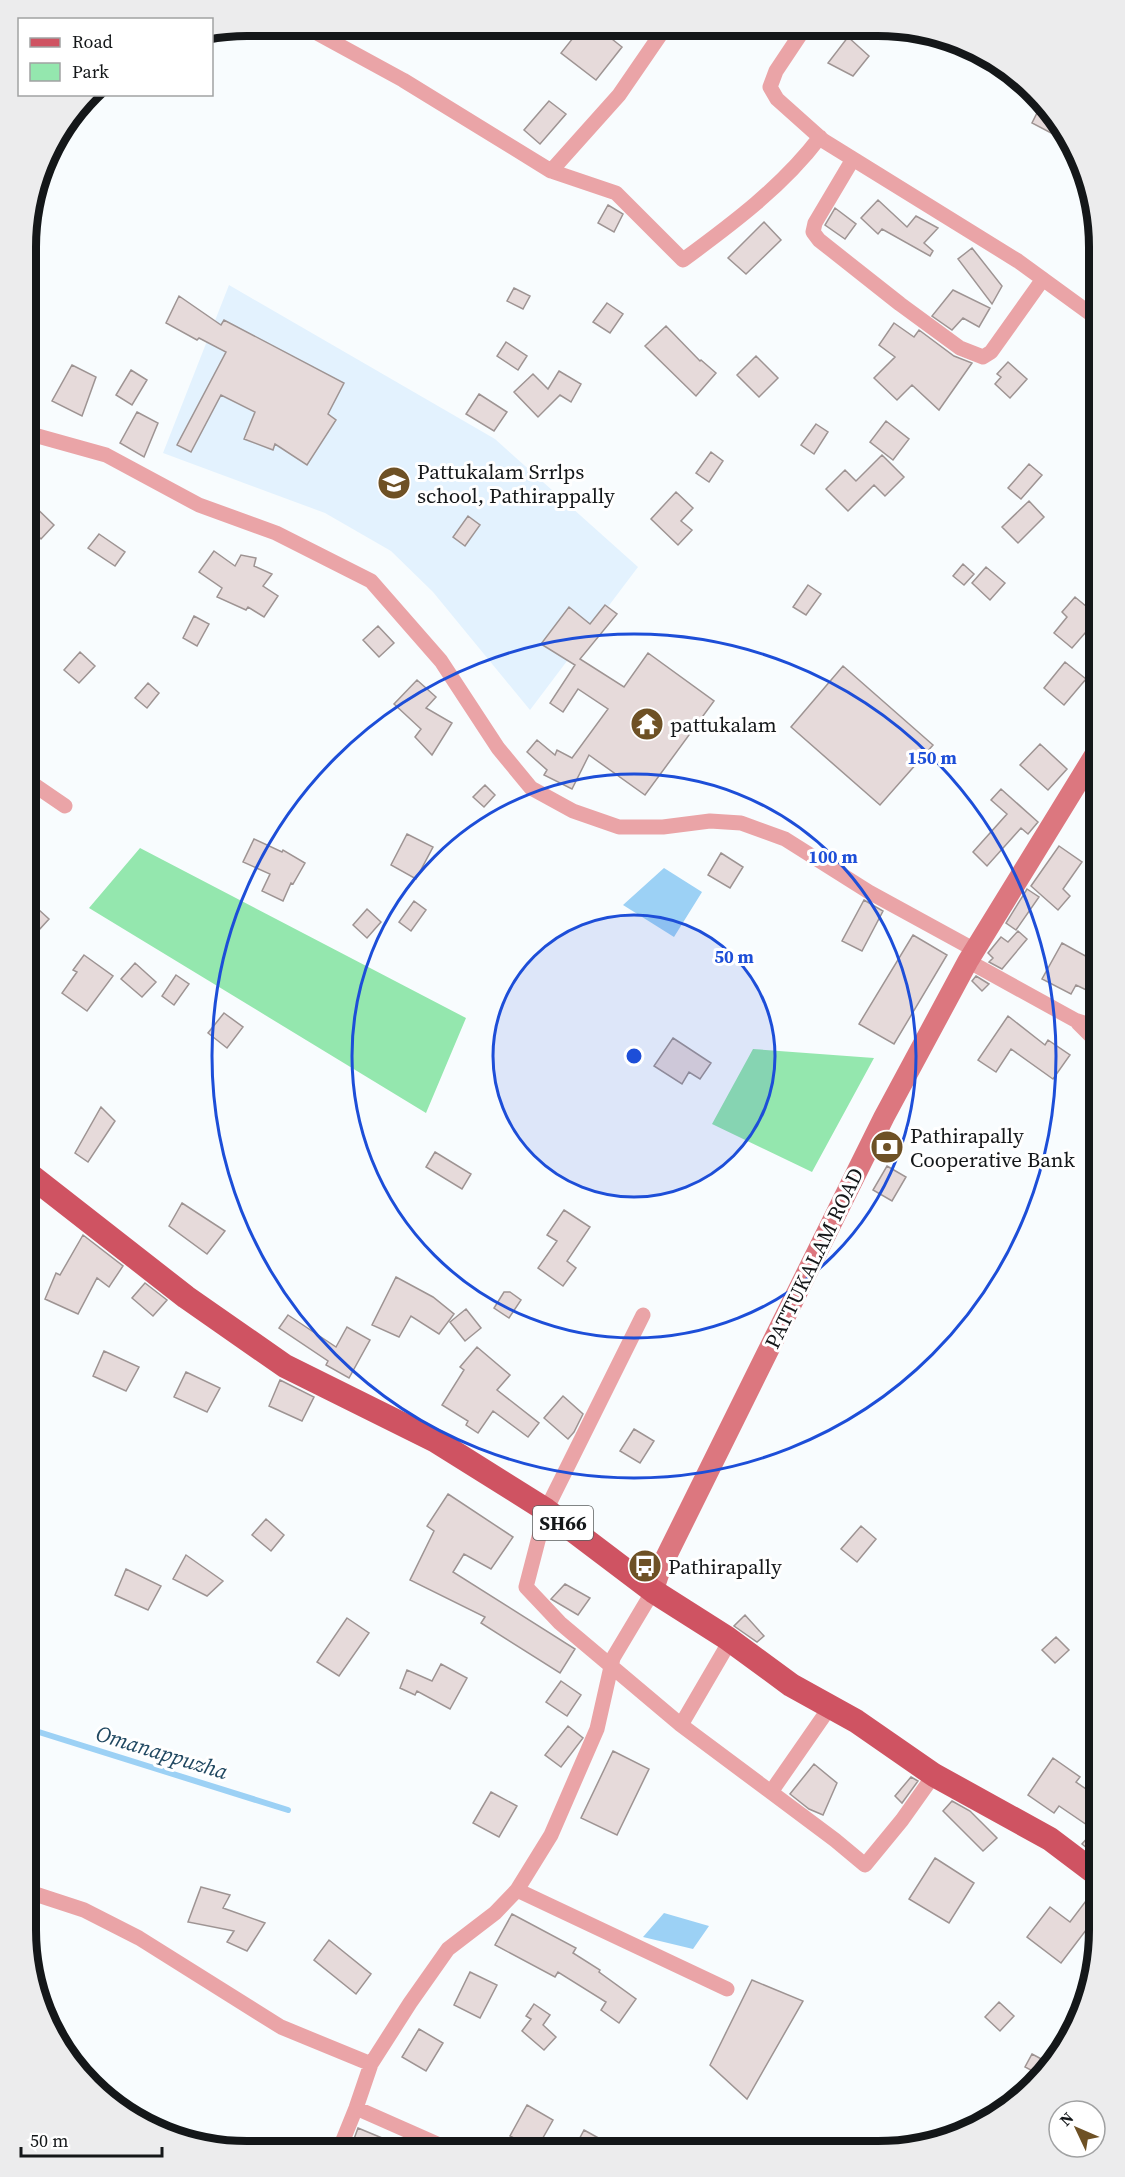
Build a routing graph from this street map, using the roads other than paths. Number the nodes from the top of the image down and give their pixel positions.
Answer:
1 (322, 36) edge
2 (659, 36) edge
3 (799, 36) edge
4 (820, 138) junction
5 (853, 159) junction
6 (551, 171) junction
7 (1043, 279) junction
8 (1089, 312) edge
9 (36, 436) edge
10 (1089, 764) edge
11 (36, 786) edge
12 (64, 806) dead end
13 (971, 955) junction
14 (1075, 1020) junction
15 (1089, 1025) edge
16 (1089, 1034) edge
17 (36, 1180) edge
18 (643, 1315) dead end
19 (546, 1510) junction
20 (653, 1591) junction
21 (730, 1641) junction
22 (612, 1667) junction
23 (830, 1707) junction
24 (681, 1725) junction
25 (934, 1775) junction
26 (771, 1792) junction
27 (1089, 1868) edge
28 (517, 1890) junction
29 (36, 1894) edge
30 (727, 1989) dead end
31 (371, 2064) junction
32 (356, 2109) junction
33 (343, 2141) edge
34 (430, 2141) edge

1 - 6 street
2 - 6 street
3 - 4 street
4 - 5 street
4 - 6 street
5 - 7 street
5 - 7 street
7 - 8 street
9 - 13 street
10 - 13 main road, PATTUKALAM ROAD
11 - 12 street
13 - 14 street
13 - 20 main road, PATTUKALAM ROAD
14 - 15 street
14 - 16 street
17 - 19 main road, SH66
18 - 19 street
19 - 20 main road, SH66
19 - 22 street
20 - 21 main road, SH66
20 - 22 street
21 - 23 main road, SH66
21 - 24 street
22 - 24 street
22 - 28 street
23 - 25 main road, SH66
23 - 26 street
24 - 26 street
25 - 26 street
25 - 27 main road, SH66
28 - 30 street
28 - 31 street
29 - 31 street
31 - 32 street
32 - 33 street
32 - 34 street

